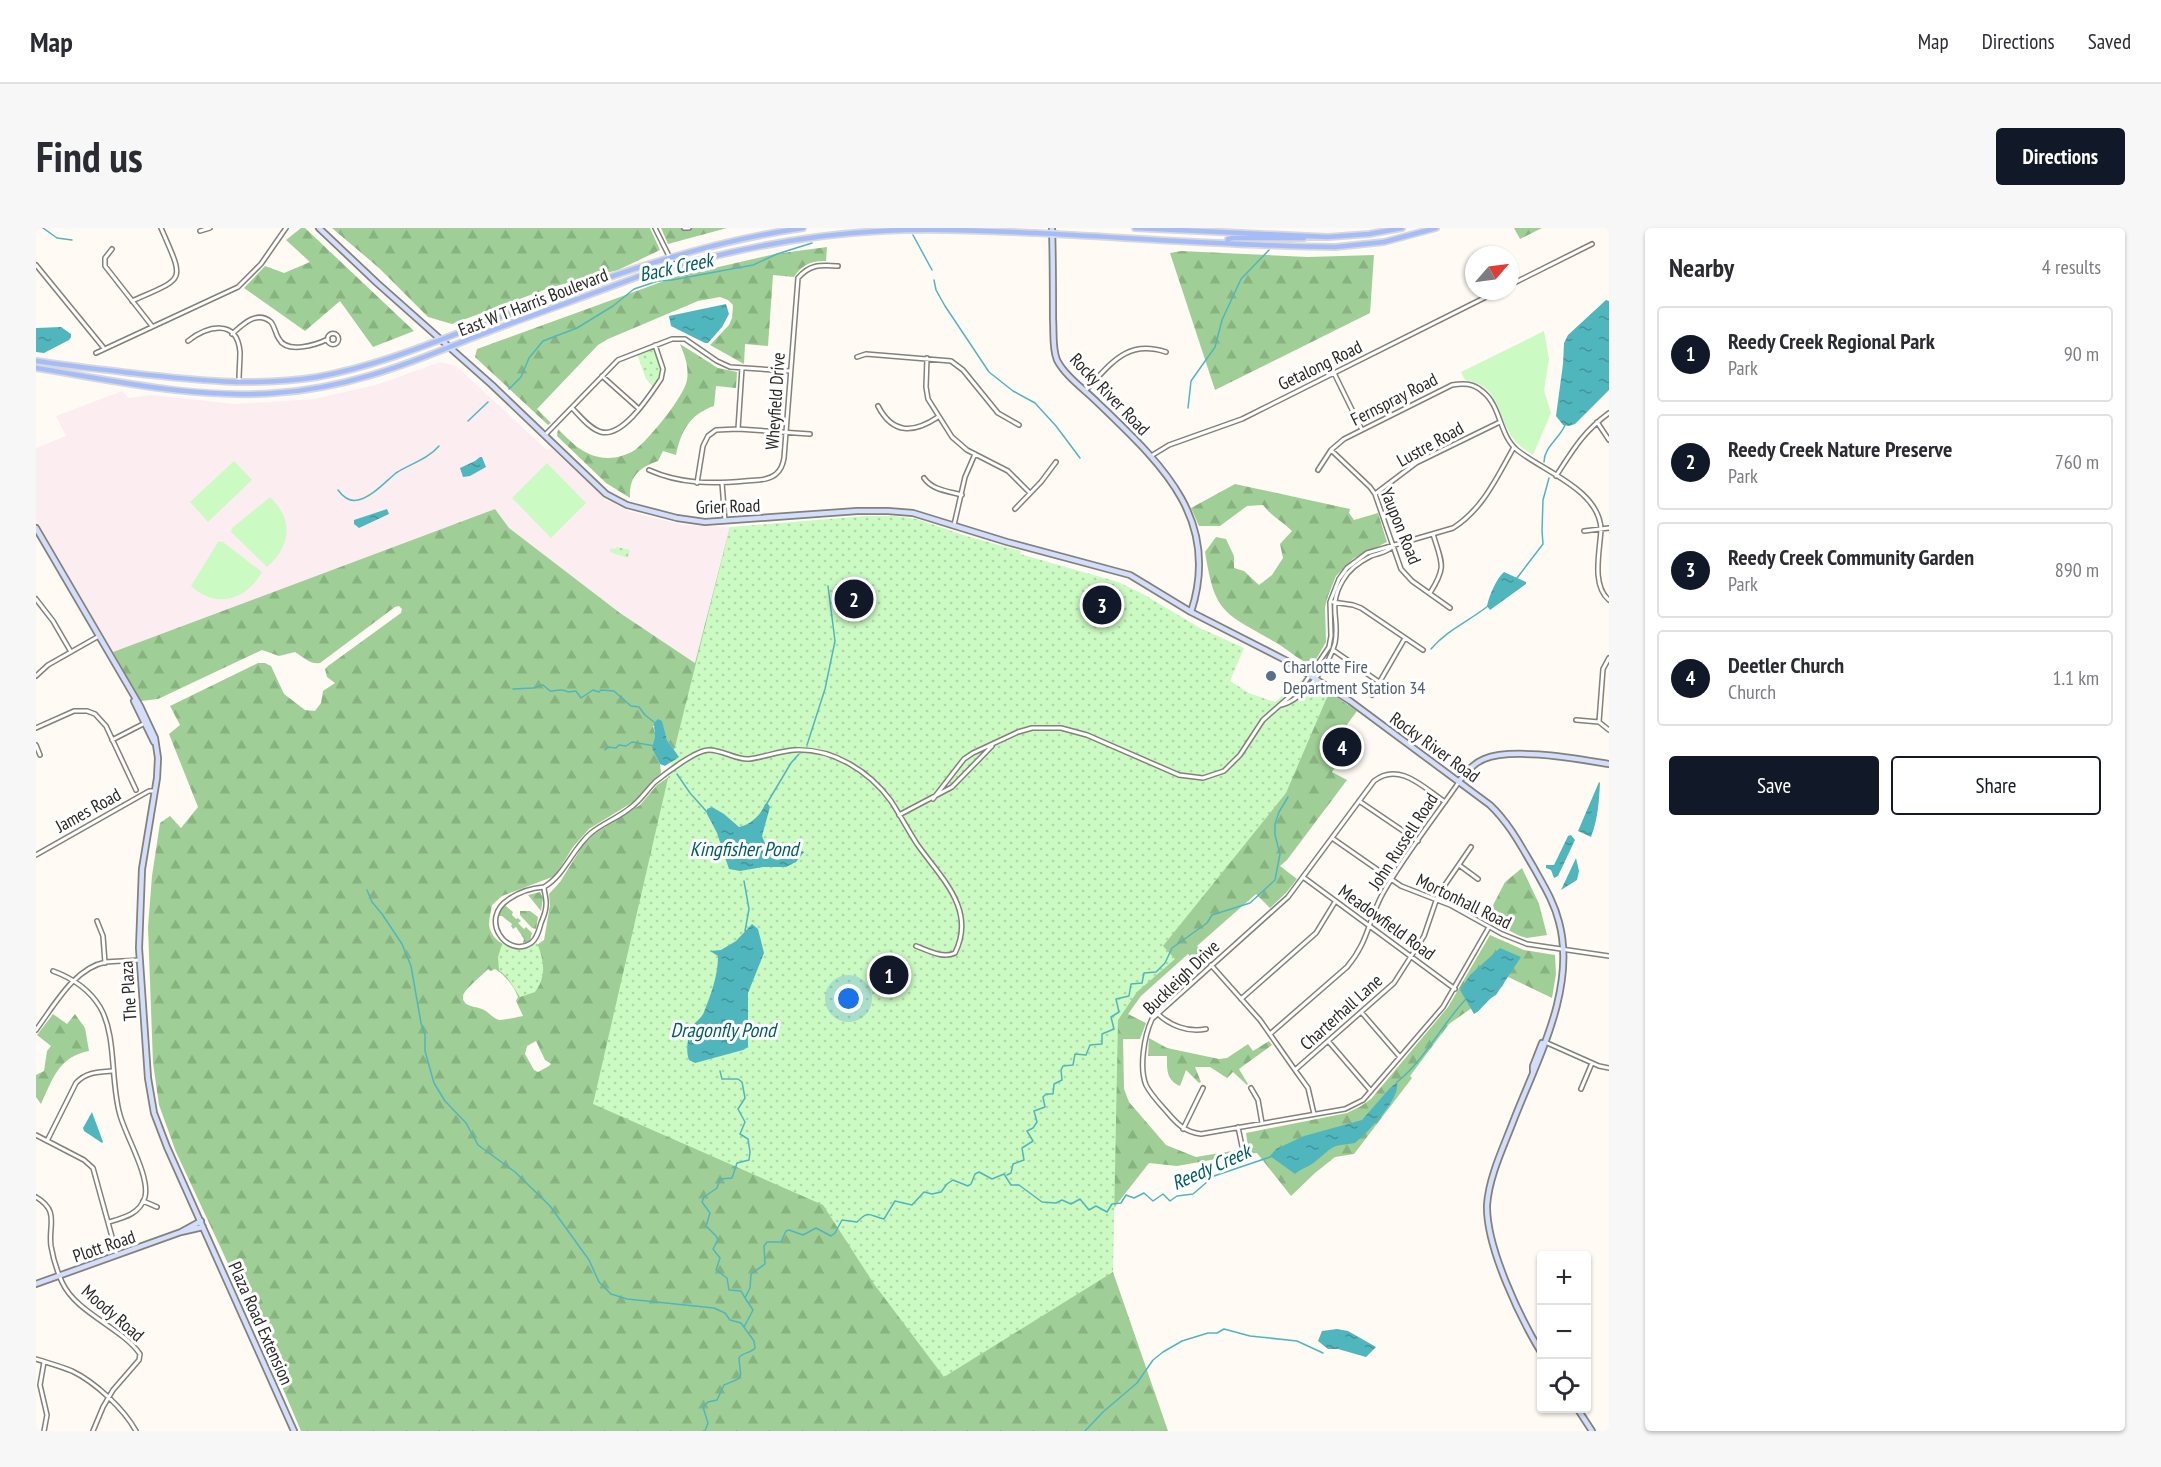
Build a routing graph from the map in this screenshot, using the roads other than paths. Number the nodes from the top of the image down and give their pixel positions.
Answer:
1 (161, 228) edge
2 (210, 228) edge
3 (286, 228) edge
4 (319, 228) edge
5 (655, 228) edge
6 (684, 228) edge
7 (689, 228) edge
8 (803, 228) edge
9 (1052, 228) edge
10 (1135, 228) edge
11 (1402, 228) edge
12 (1426, 228) edge
13 (1436, 228) edge
14 (200, 231) dead end
15 (1052, 234) junction
16 (1310, 237) junction
17 (1395, 240) junction
18 (1227, 243) junction
19 (1592, 244) dead end
20 (112, 249) dead end
21 (669, 256) junction
22 (36, 265) edge
23 (674, 266) junction
24 (838, 266) dead end
25 (1519, 280) edge
26 (1480, 300) edge
27 (132, 301) junction
28 (152, 326) junction
29 (232, 334) junction
30 (328, 339) dead end
31 (440, 339) junction
32 (188, 341) dead end
33 (655, 345) junction
34 (450, 347) junction
35 (103, 348) junction
36 (1166, 352) dead end
37 (96, 353) dead end
38 (857, 357) dead end
39 (927, 358) junction
40 (36, 361) edge
41 (36, 368) edge
42 (742, 368) junction
43 (790, 371) junction
44 (1334, 373) junction
45 (602, 376) junction
46 (239, 383) junction
47 (1085, 391) junction
48 (878, 406) dead end
49 (572, 408) junction
50 (639, 409) junction
51 (1609, 413) edge
52 (938, 417) junction
53 (1500, 422) junction
54 (1597, 422) junction
55 (1019, 425) dead end
56 (738, 429) junction
57 (1362, 430) junction
58 (786, 432) junction
59 (810, 434) dead end
60 (545, 435) junction
61 (1609, 440) edge
62 (1515, 447) junction
63 (1331, 450) junction
64 (975, 454) junction
65 (1151, 456) junction
66 (1056, 462) dead end
67 (649, 470) dead end
68 (1318, 470) dead end
69 (1556, 476) junction
70 (924, 478) dead end
71 (697, 483) junction
72 (722, 483) junction
73 (1030, 493) junction
74 (1375, 494) junction
75 (962, 495) junction
76 (1015, 509) dead end
77 (725, 521) junction
78 (953, 526) junction
79 (36, 528) edge
80 (1609, 528) edge
81 (1601, 529) junction
82 (1584, 531) dead end
83 (1433, 534) junction
84 (1393, 547) junction
85 (1430, 593) junction
86 (1196, 598) junction
87 (36, 599) edge
88 (1609, 600) edge
89 (1332, 602) junction
90 (1179, 604) junction
91 (1450, 608) dead end
92 (1191, 612) junction
93 (99, 636) junction
94 (1405, 638) junction
95 (1331, 648) junction
96 (1423, 650) dead end
97 (71, 652) junction
98 (1609, 657) edge
99 (36, 676) edge
100 (1313, 677) junction
101 (1379, 682) junction
102 (131, 693) junction
103 (1372, 695) dead end
104 (1575, 720) dead end
105 (1599, 722) junction
106 (146, 723) junction
107 (36, 728) edge
108 (1609, 730) edge
109 (1001, 740) junction
110 (112, 741) junction
111 (156, 744) junction
112 (36, 745) edge
113 (40, 755) dead end
114 (1609, 764) edge
115 (1460, 780) junction
116 (136, 790) dead end
117 (155, 791) junction
118 (933, 799) junction
119 (1359, 801) junction
120 (1445, 802) junction
121 (899, 815) junction
122 (1332, 838) junction
123 (1418, 841) junction
124 (1471, 847) dead end
125 (36, 855) edge
126 (1459, 865) junction
127 (1303, 878) junction
128 (1478, 879) dead end
129 (1392, 880) junction
130 (544, 887) junction
131 (1436, 899) junction
132 (1335, 902) junction
133 (97, 921) dead end
134 (1370, 927) junction
135 (1489, 927) junction
136 (916, 946) dead end
137 (1563, 949) junction
138 (1609, 956) edge
139 (1411, 957) junction
140 (140, 960) junction
141 (105, 963) junction
142 (1211, 965) junction
143 (53, 971) dead end
144 (74, 981) junction
145 (1455, 989) junction
146 (1241, 999) junction
147 (1157, 1013) junction
148 (1362, 1013) junction
149 (1550, 1024) junction
150 (1206, 1029) dead end
151 (36, 1030) edge
152 (1270, 1034) junction
153 (1329, 1042) junction
154 (1545, 1042) junction
155 (1400, 1057) junction
156 (1592, 1063) junction
157 (1609, 1068) edge
158 (1295, 1070) junction
159 (112, 1071) junction
160 (1533, 1071) junction
161 (1203, 1088) dead end
162 (1251, 1088) dead end
163 (1581, 1089) dead end
164 (1371, 1091) junction
165 (1314, 1114) junction
166 (1262, 1123) junction
167 (1238, 1127) junction
168 (1184, 1129) junction
169 (36, 1135) edge
170 (47, 1141) junction
171 (1243, 1151) dead end
172 (36, 1197) edge
173 (143, 1201) junction
174 (157, 1208) dead end
175 (201, 1221) junction
176 (109, 1222) junction
177 (203, 1227) junction
178 (181, 1232) junction
179 (117, 1255) junction
180 (59, 1275) junction
181 (36, 1284) edge
182 (1537, 1345) edge
183 (36, 1359) edge
184 (44, 1362) junction
185 (108, 1398) junction
186 (1580, 1413) edge
187 (44, 1431) edge
188 (93, 1431) edge
189 (136, 1431) edge
190 (294, 1431) edge
191 (1592, 1431) edge

1 - 27 street
2 - 14 street
3 - 28 street
4 - 31 street, Grier Road
5 - 21 street
6 - 7 street
8 - 21 main road, East W T Harris Boulevard
9 - 15 street, Rocky River Road
10 - 16 main road
11 - 16 main road
12 - 17 main road
13 - 17 main road, East W T Harris Boulevard
15 - 18 main road, East W T Harris Boulevard
15 - 23 main road, East W T Harris Boulevard
15 - 47 street, Rocky River Road
16 - 18 main road
17 - 18 main road, East W T Harris Boulevard
19 - 25 street
20 - 27 street
21 - 23 street
21 - 31 main road, East W T Harris Boulevard
22 - 35 street
23 - 34 main road, East W T Harris Boulevard
24 - 43 street, Wheyfield Drive
26 - 44 street, Getalong Road
27 - 28 street
28 - 35 street
29 - 30 street
29 - 32 street
29 - 46 street
31 - 34 street, Grier Road
31 - 46 main road, East W T Harris Boulevard
33 - 42 street
33 - 45 street
33 - 50 street
34 - 41 main road, East W T Harris Boulevard
34 - 60 street, Grier Road
35 - 37 street
36 - 47 street
38 - 39 street
39 - 52 street
39 - 55 street
40 - 46 main road, East W T Harris Boulevard
42 - 43 street
42 - 56 street
43 - 58 street, Wheyfield Drive
44 - 57 street
44 - 65 street, Getalong Road
45 - 49 street
45 - 50 street
47 - 65 street, Rocky River Road
48 - 52 street
49 - 50 street
49 - 60 street
51 - 54 street
52 - 64 street
53 - 57 street, Fernspray Road
53 - 62 street, Fernspray Road
53 - 74 street, Lustre Road
54 - 61 street
54 - 69 street
56 - 58 street
56 - 71 street
57 - 63 street, Fernspray Road
58 - 59 street
58 - 72 street, Wheyfield Drive
60 - 77 street, Grier Road
62 - 69 street, Fernspray Road
62 - 83 street
63 - 68 street, Fernspray Road
63 - 74 street, Yaupon Road
64 - 73 street
64 - 75 street
65 - 86 street, Rocky River Road
66 - 73 street
67 - 71 street, Wheyfield Drive
69 - 81 street, Fernspray Road
70 - 75 street
71 - 72 street, Wheyfield Drive
72 - 77 street
73 - 76 street
74 - 84 street, Yaupon Road
75 - 78 street
77 - 78 street, Grier Road
78 - 90 street, Grier Road
79 - 93 street, The Plaza
80 - 81 street
81 - 82 street
81 - 88 street, Fernspray Road
83 - 84 street
83 - 85 street
84 - 85 street, Yaupon Road
84 - 89 street
85 - 91 street, Yaupon Road
86 - 90 street
86 - 92 street, Rocky River Road
87 - 97 street
89 - 94 street
89 - 95 street
90 - 92 street, Grier Road
92 - 100 street, Rocky River Road
93 - 97 street
93 - 102 street, The Plaza
94 - 96 street
94 - 101 street
95 - 100 street
95 - 101 street
97 - 99 street
98 - 105 street
100 - 109 street
100 - 115 street, Rocky River Road
101 - 103 street
102 - 106 street, The Plaza
102 - 111 street, The Plaza
104 - 105 street
105 - 108 street
106 - 110 street
106 - 111 street, The Plaza
107 - 110 street
109 - 118 street
109 - 118 street
110 - 116 street
111 - 117 street, The Plaza
112 - 113 street
114 - 115 street, John Russell Road
115 - 120 street, John Russell Road
115 - 137 street, Rocky River Road
117 - 125 street, James Road
117 - 140 street, The Plaza
118 - 121 street
119 - 120 street, Buckleigh Drive
119 - 122 street, Buckleigh Drive
119 - 123 street
120 - 123 street, John Russell Road
121 - 130 street
121 - 136 street
122 - 127 street, Buckleigh Drive
122 - 129 street, Mortonhall Road
123 - 129 street, John Russell Road
124 - 126 street, Charterhall Lane
126 - 128 street
126 - 131 street, Charterhall Lane
127 - 132 street, Meadowfield Road
127 - 142 street, Buckleigh Drive
129 - 131 street, Mortonhall Road
129 - 134 street, John Russell Road
130 - 130 street
131 - 135 street, Mortonhall Road
131 - 139 street, Charterhall Lane
132 - 134 street, Meadowfield Road
132 - 146 street
133 - 141 street
134 - 139 street, Meadowfield Road
134 - 152 street, John Russell Road
135 - 137 street, Mortonhall Road
135 - 145 street
137 - 138 street, Mortonhall Road
137 - 149 street, Rocky River Road
139 - 145 street, Meadowfield Road
139 - 148 street, Charterhall Lane
140 - 141 street
140 - 175 street, The Plaza
141 - 144 street
142 - 146 street
142 - 147 street, Buckleigh Drive
143 - 144 street
144 - 151 street
144 - 159 street
145 - 155 street
146 - 152 street
147 - 150 street
147 - 168 street, Buckleigh Drive
148 - 153 street, Charterhall Lane
148 - 155 street
149 - 154 street, Rocky River Road
149 - 160 street, Rocky River Road
152 - 158 street
153 - 158 street, Charterhall Lane
153 - 164 street
154 - 156 street
154 - 160 street, Rocky River Road
155 - 164 street
156 - 157 street
156 - 163 street
158 - 165 street
159 - 170 street
159 - 173 street
160 - 182 street, Rocky River Road
161 - 168 street
162 - 166 street
164 - 165 street
165 - 166 street
166 - 167 street
167 - 168 street
167 - 171 street
169 - 170 street
170 - 176 street
172 - 180 street
173 - 174 street
173 - 176 street
175 - 177 street, The Plaza
175 - 178 street, Plott Road
176 - 179 street
177 - 178 street, Plott Road
177 - 190 street, Plaza Road Extension
178 - 179 street, Plott Road
179 - 180 street, Plott Road
180 - 181 street, Plott Road
180 - 185 street, Moody Road
183 - 184 street
184 - 185 street
184 - 187 street
185 - 188 street, Moody Road
185 - 189 street
186 - 191 street

